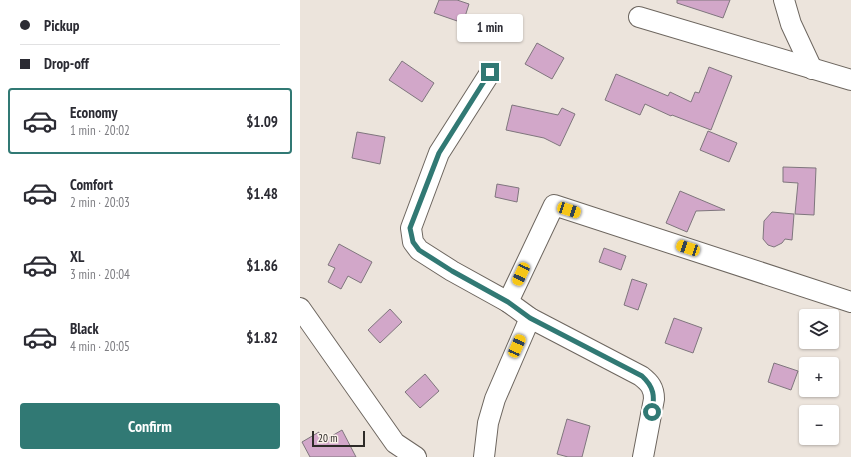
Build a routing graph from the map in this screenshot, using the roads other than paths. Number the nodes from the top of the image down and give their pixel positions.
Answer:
1 (784, 0) edge
2 (639, 16) dead end
3 (812, 69) junction
4 (490, 72) dead end
5 (851, 80) edge
6 (508, 302) junction
7 (851, 302) edge
8 (300, 308) edge
9 (530, 318) junction
10 (646, 455) edge
11 (416, 457) edge
12 (484, 457) edge

1 - 3 street
2 - 3 street
3 - 5 street
4 - 6 street
6 - 7 street
6 - 9 street
8 - 11 street
9 - 10 street
9 - 12 street

